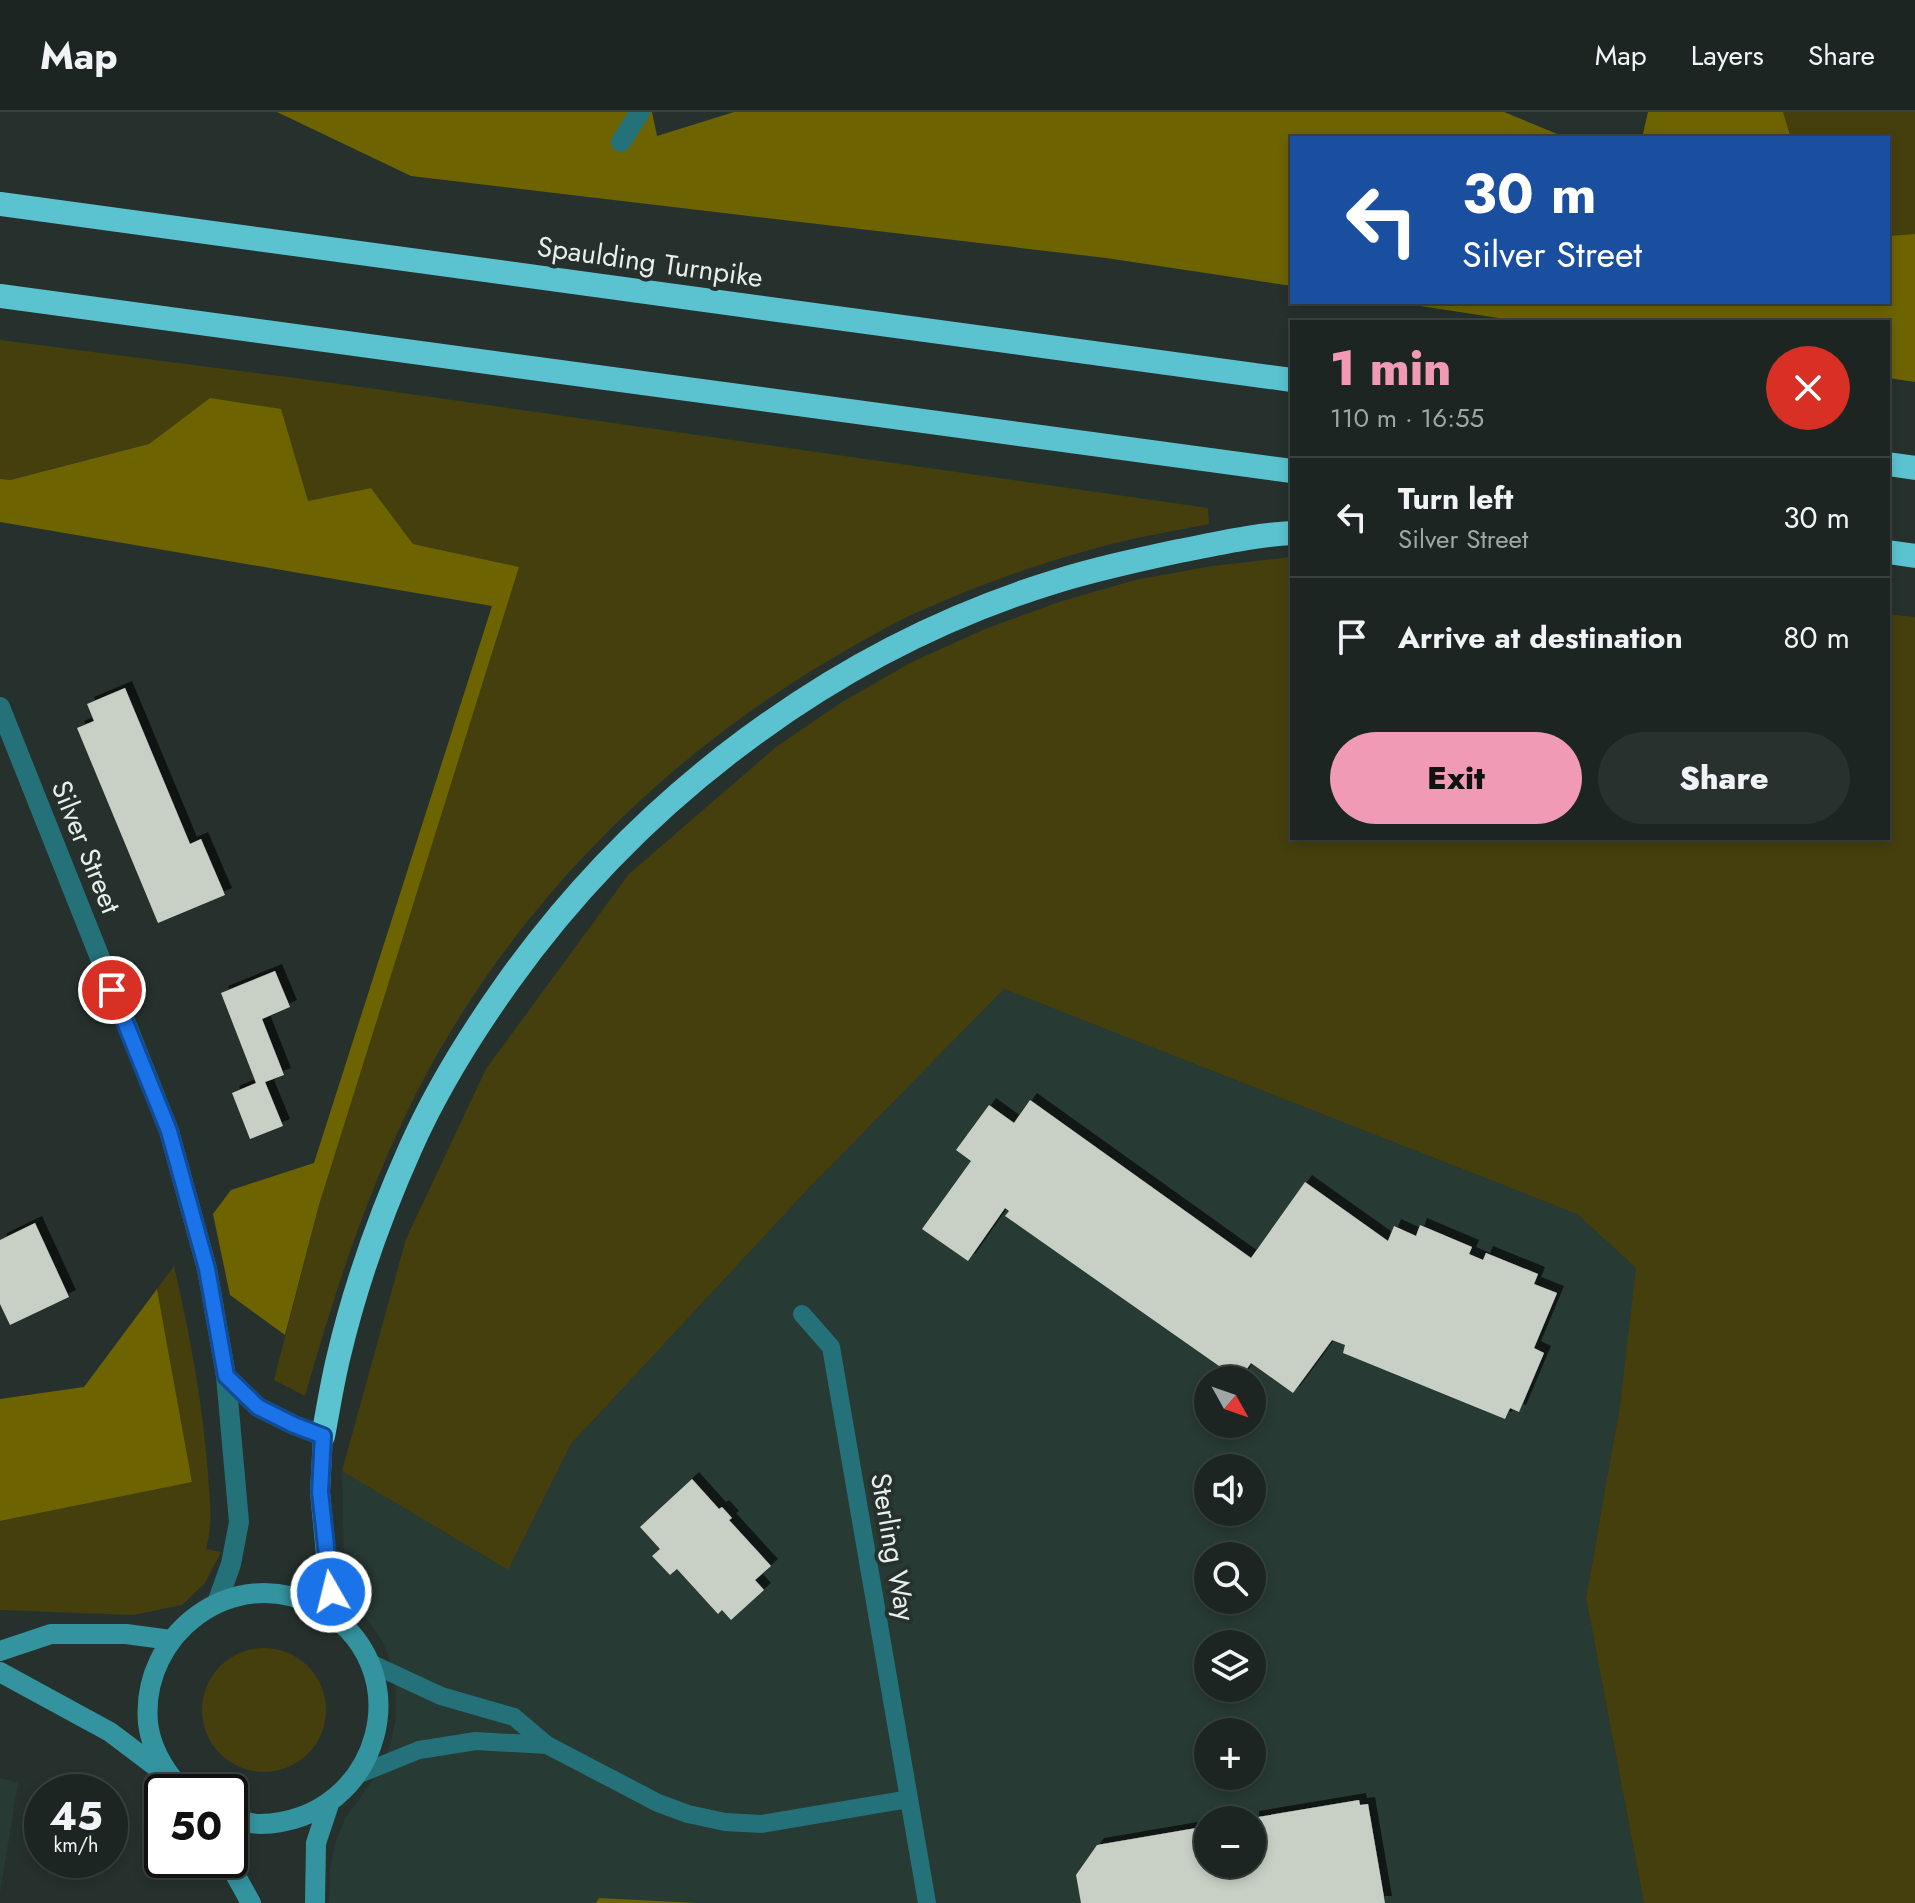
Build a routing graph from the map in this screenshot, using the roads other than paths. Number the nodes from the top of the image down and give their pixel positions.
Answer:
1 (640, 112) edge
2 (621, 142) dead end
3 (0, 204) edge
4 (0, 296) edge
5 (1290, 380) edge
6 (1890, 464) edge
7 (1915, 468) edge
8 (1290, 471) edge
9 (1290, 533) edge
10 (1890, 552) edge
11 (1915, 556) edge
12 (0, 707) edge
13 (802, 1314) dead end
14 (226, 1376) junction
15 (323, 1436) junction
16 (217, 1603) junction
17 (336, 1618) junction
18 (171, 1640) junction
19 (0, 1651) edge
20 (370, 1663) junction
21 (0, 1672) edge
22 (547, 1745) junction
23 (163, 1774) edge
24 (170, 1774) edge
25 (357, 1775) junction
26 (909, 1799) junction
27 (329, 1804) junction
28 (248, 1822) edge
29 (237, 1878) edge
30 (251, 1903) edge
31 (315, 1903) edge
32 (927, 1903) edge

1 - 2 street
3 - 5 highway, Spaulding Turnpike
4 - 8 highway
6 - 7 highway
9 - 15 highway
10 - 11 highway
12 - 14 street, Silver Street
13 - 26 lane, Sterling Way
14 - 15 street
14 - 16 street, Silver Street
15 - 17 main road
16 - 17 main road
16 - 18 main road
17 - 20 main road
18 - 19 main road
18 - 24 main road
20 - 22 lane
20 - 25 main road
21 - 23 main road
22 - 25 lane
22 - 26 lane
25 - 27 main road
26 - 32 lane, Sterling Way
27 - 28 main road
27 - 31 main road
29 - 30 main road

